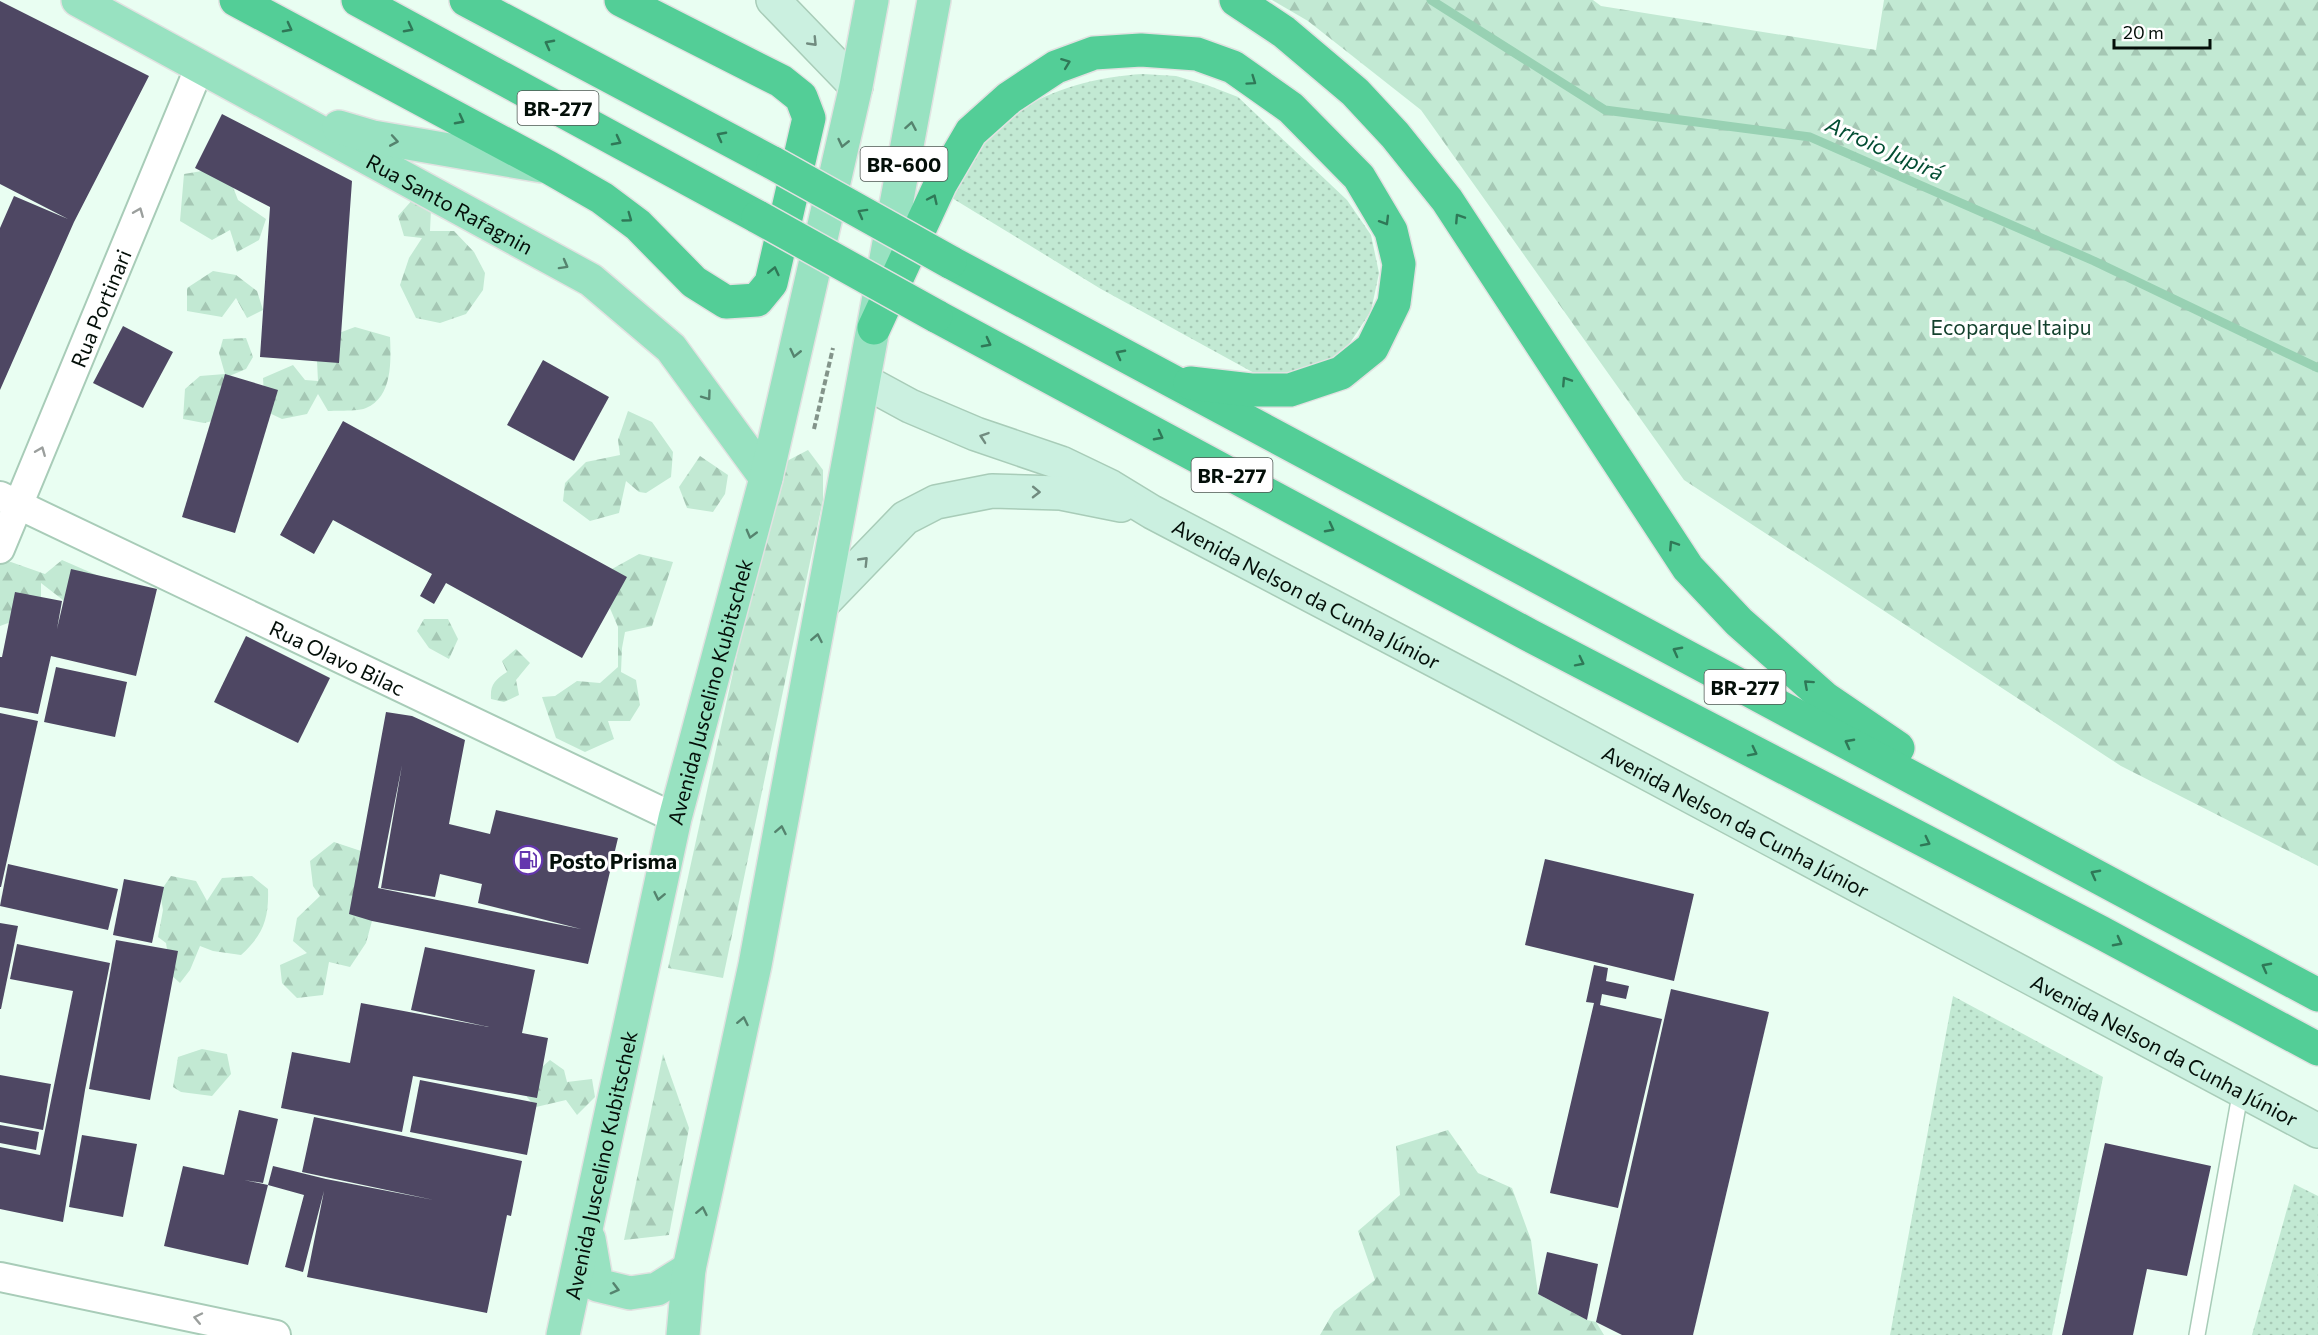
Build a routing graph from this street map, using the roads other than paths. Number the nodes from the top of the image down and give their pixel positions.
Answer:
1 (78, 0) edge
2 (236, 0) edge
3 (358, 0) edge
4 (466, 0) edge
5 (773, 0) edge
6 (872, 0) edge
7 (934, 0) edge
8 (1236, 0) edge
9 (629, 2) edge
10 (200, 66) junction
11 (856, 86) junction
12 (277, 108) junction
13 (548, 167) junction
14 (874, 328) junction
15 (864, 381) junction
16 (1172, 381) junction
17 (766, 478) junction
18 (9, 500) edge
19 (1152, 512) junction
20 (0, 549) edge
21 (823, 603) junction
22 (675, 818) junction
23 (2046, 848) junction
24 (2318, 995) edge
25 (2318, 1049) edge
26 (2241, 1089) junction
27 (2318, 1131) edge
28 (586, 1224) junction
29 (689, 1269) junction
30 (0, 1277) edge
31 (276, 1335) edge
32 (563, 1335) edge
33 (683, 1335) edge
34 (2197, 1335) edge

1 - 10 main road, Rua Santo Rafagnin
2 -> 13 highway
3 -> 25 highway, BR-277, bridge
16 -> 4 highway, BR-277, bridge
5 -> 11 street
6 - 11 main road, Avenida Juscelino Kubitschek
14 -> 7 main road, BR-600
23 -> 8 highway
13 -> 9 highway
10 - 12 main road, Rua Santo Rafagnin
18 -> 10 street, Rua Portinari
11 -> 17 main road, Avenida Juscelino Kubitschek
12 -> 13 main road
12 -> 17 main road, Rua Santo Rafagnin
14 - 15 main road
14 -> 16 highway
19 -> 15 street, Avenida Nelson da Cunha Júnior
15 - 21 main road
23 -> 16 highway, BR-277
17 -> 22 main road, Avenida Juscelino Kubitschek
18 - 20 street, Rua Portinari
18 - 22 street, Rua Olavo Bilac
21 -> 19 street, Avenida Nelson da Cunha Júnior
19 - 26 street, Avenida Nelson da Cunha Júnior
29 -> 21 main road
22 -> 28 main road, Avenida Juscelino Kubitschek
24 -> 23 highway, BR-277
26 - 27 street, Avenida Nelson da Cunha Júnior
26 - 34 lane
28 -> 29 main road
28 - 32 main road, Avenida Juscelino Kubitschek
29 - 33 main road
31 -> 30 street

